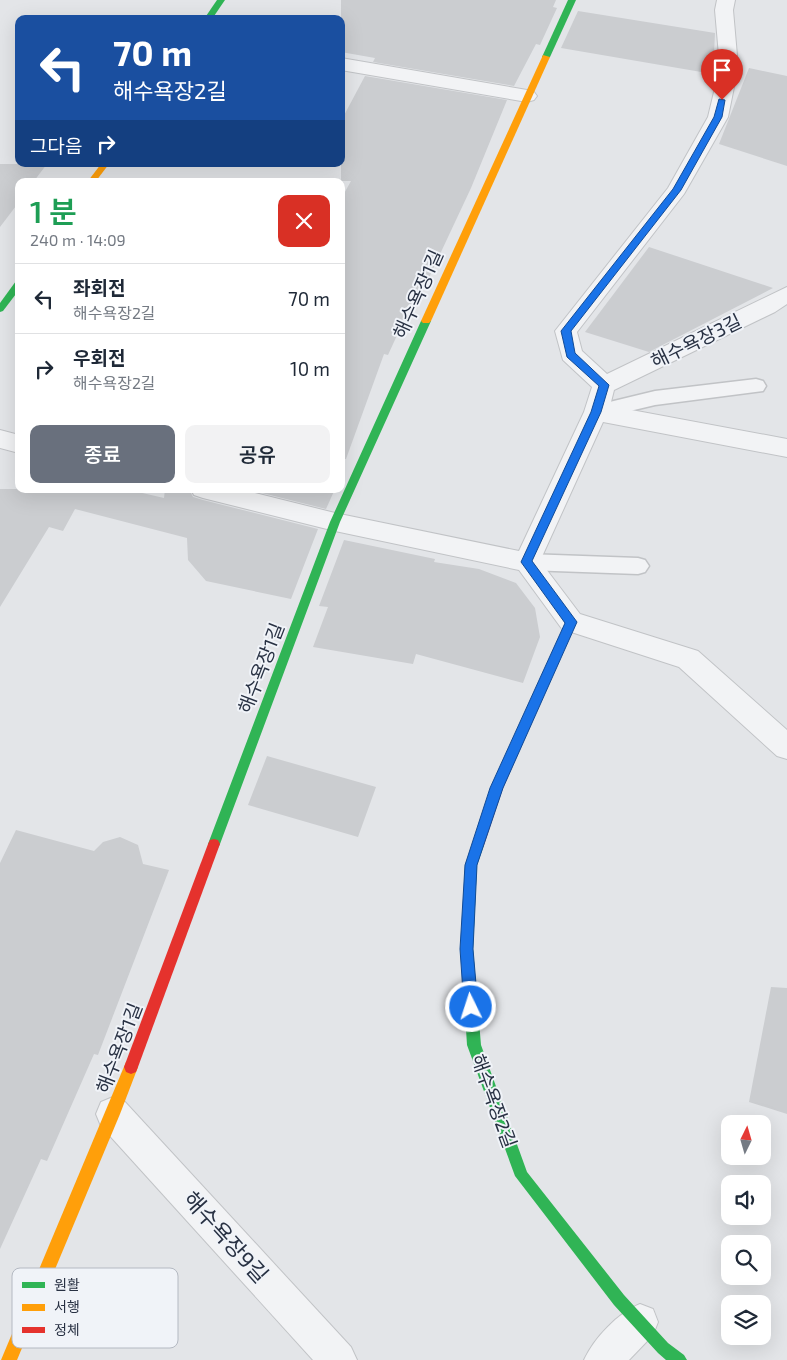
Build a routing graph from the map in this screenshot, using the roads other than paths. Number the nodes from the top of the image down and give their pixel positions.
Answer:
1 (221, 0) edge
2 (572, 0) edge
3 (726, 0) edge
4 (211, 15) edge
5 (345, 65) edge
6 (527, 96) junction
7 (103, 167) edge
8 (94, 178) edge
9 (15, 288) edge
10 (787, 294) edge
11 (0, 309) edge
12 (604, 385) junction
13 (756, 386) dead end
14 (596, 412) junction
15 (0, 439) edge
16 (15, 443) edge
17 (787, 448) edge
18 (219, 493) edge
19 (335, 522) junction
20 (527, 562) junction
21 (638, 566) dead end
22 (571, 622) junction
23 (787, 747) edge
24 (113, 1114) junction
25 (48, 1268) edge
26 (640, 1322) junction
27 (14, 1348) edge
28 (9, 1360) edge
29 (338, 1360) edge
30 (603, 1360) edge
31 (679, 1360) edge

1 - 4 street
2 - 6 street, 해수욕장1길
3 - 12 street
5 - 6 street
6 - 19 street, 해수욕장1길
7 - 8 street
9 - 11 street
10 - 12 street, 해수욕장3길
12 - 14 street
13 - 14 lane
14 - 17 street
14 - 20 street
15 - 16 street
18 - 19 street
19 - 20 street
19 - 24 street, 해수욕장1길
20 - 21 lane
20 - 22 street
22 - 23 street
22 - 26 street, 해수욕장2길
24 - 25 street, 해수욕장1길
24 - 29 street, 해수욕장9길
26 - 30 street
26 - 31 street, 해수욕장2길
27 - 28 street, 해수욕장1길

